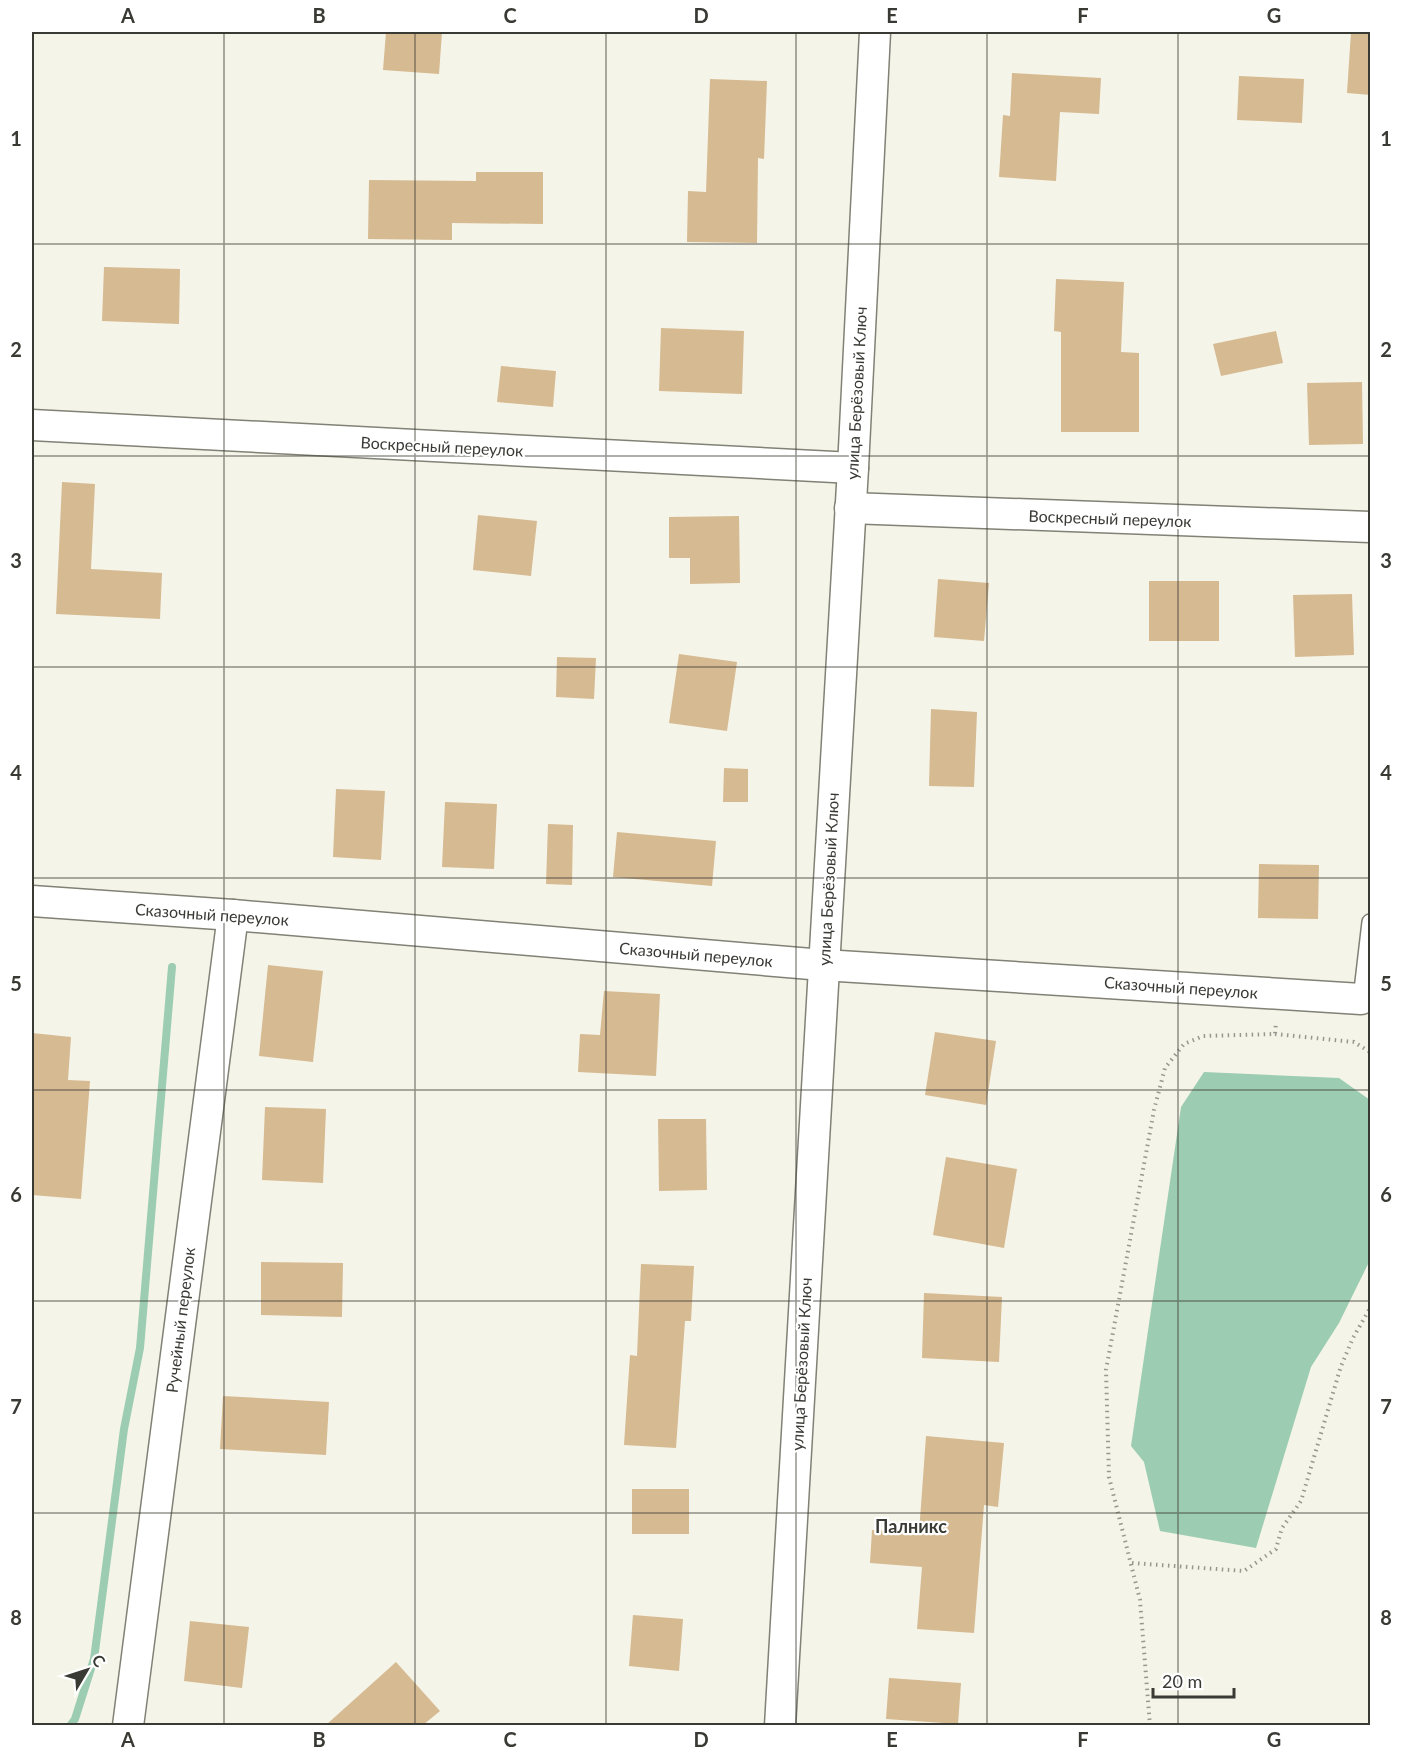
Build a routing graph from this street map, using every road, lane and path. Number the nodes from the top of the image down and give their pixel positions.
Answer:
1 (875, 32) edge
2 (32, 425) edge
3 (853, 468) junction
4 (850, 508) junction
5 (1371, 527) edge
6 (32, 901) edge
7 (233, 915) junction
8 (1370, 922) edge
9 (823, 965) junction
10 (1278, 994) junction
11 (1361, 999) joint
12 (1275, 1034) junction
13 (1371, 1052) edge
14 (1371, 1308) edge
15 (1132, 1563) junction
16 (128, 1725) edge
17 (780, 1725) edge
18 (1150, 1725) edge

1 - 3 street, улица Берёзовый Ключ
2 - 3 street, Воскресный переулок
3 - 4 street, улица Берёзовый Ключ
4 - 5 street, Воскресный переулок
4 - 9 street, улица Берёзовый Ключ
6 - 7 street, Сказочный переулок
7 - 9 street, Сказочный переулок
7 - 16 street, Ручейный переулок
8 - 11 lane
9 - 10 street, Сказочный переулок
9 - 17 street, улица Берёзовый Ключ
10 - 11 street, Сказочный переулок
10 - 12 path
12 - 13 path
12 - 15 path
14 - 15 path
15 - 18 path

